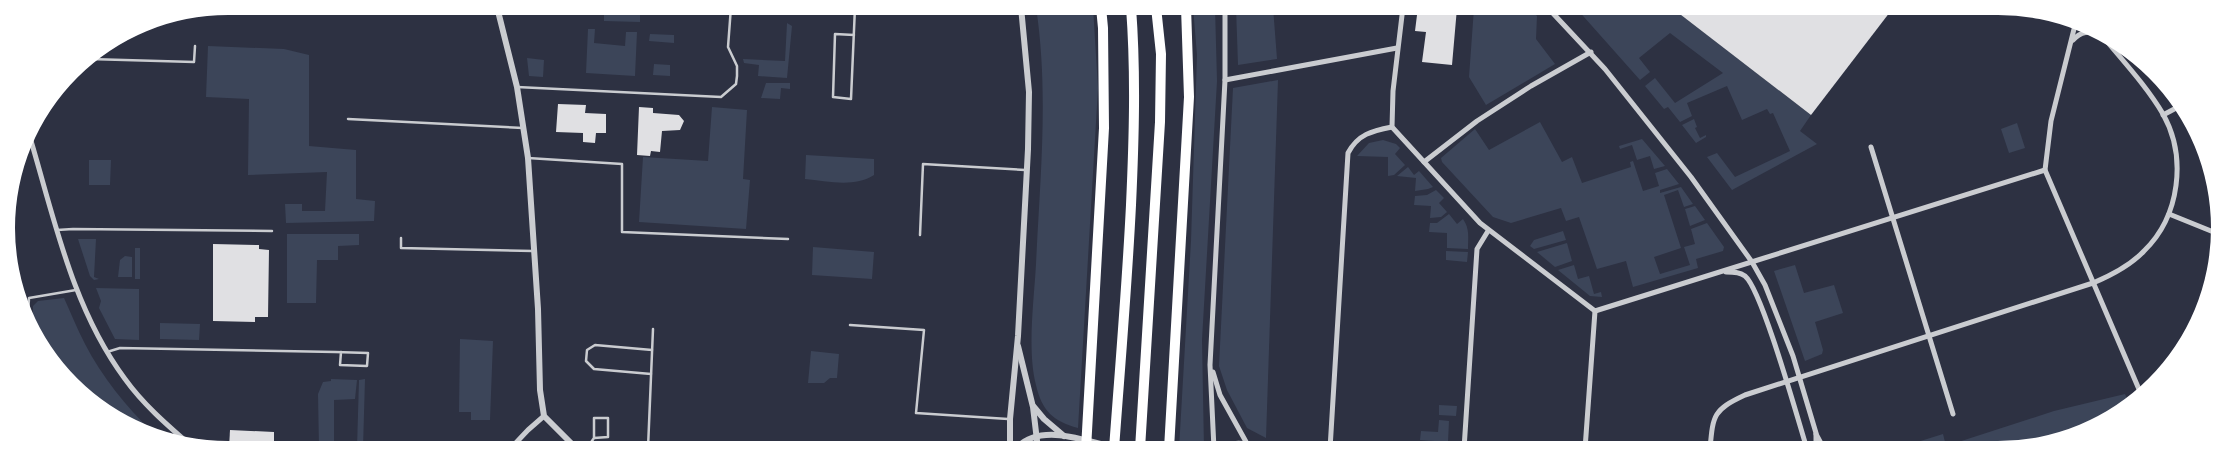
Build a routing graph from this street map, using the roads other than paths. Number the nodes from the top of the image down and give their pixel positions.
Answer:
1 (499, 15) edge
2 (730, 15) edge
3 (855, 15) edge
4 (1023, 15) edge
5 (1101, 15) edge
6 (1131, 15) edge
7 (1157, 15) edge
8 (1186, 15) edge
9 (1225, 15) edge
10 (1402, 15) edge
11 (1555, 15) edge
12 (2074, 29) edge
13 (2082, 32) edge
14 (854, 35) junction
15 (2071, 42) junction
16 (195, 46) dead end
17 (1397, 48) junction
18 (2112, 49) edge
19 (1591, 52) junction
20 (98, 59) edge
21 (1225, 80) junction
22 (517, 87) junction
23 (2174, 109) edge
24 (2163, 115) junction
25 (348, 119) dead end
26 (1392, 127) junction
27 (524, 128) junction
28 (32, 145) edge
29 (1871, 147) dead end
30 (528, 158) junction
31 (1424, 162) junction
32 (1027, 170) junction
33 (2045, 170) junction
34 (2169, 214) junction
35 (1892, 217) junction
36 (57, 230) junction
37 (272, 231) dead end
38 (1488, 231) junction
39 (2211, 231) edge
40 (920, 235) dead end
41 (402, 238) dead end
42 (788, 239) dead end
43 (535, 250) junction
44 (1752, 262) junction
45 (1723, 271) junction
46 (1746, 277) junction
47 (2093, 284) junction
48 (78, 289) junction
49 (29, 304) edge
50 (1595, 311) junction
51 (850, 325) dead end
52 (653, 329) dead end
53 (1929, 336) junction
54 (1018, 345) junction
55 (652, 350) junction
56 (107, 352) junction
57 (341, 352) junction
58 (1210, 364) junction
59 (651, 374) junction
60 (1800, 376) junction
61 (1786, 383) junction
62 (2138, 388) edge
63 (1034, 407) junction
64 (1953, 414) dead end
65 (544, 416) junction
66 (1010, 419) junction
67 (1816, 433) junction
68 (1038, 435) junction
69 (180, 436) edge
70 (1064, 436) junction
71 (594, 438) junction
72 (518, 441) edge
73 (569, 441) edge
74 (592, 441) edge
75 (648, 441) edge
76 (1010, 441) edge
77 (1024, 441) edge
78 (1038, 441) edge
79 (1085, 441) edge
80 (1086, 441) edge
81 (1115, 441) edge
82 (1140, 441) edge
83 (1169, 441) edge
84 (1214, 441) edge
85 (1247, 441) edge
86 (1330, 441) edge
87 (1465, 441) edge
88 (1586, 441) edge
89 (1711, 441) edge
90 (1804, 441) edge
91 (1816, 441) edge
92 (1820, 441) edge

1 - 22 street
2 - 22 lane
3 - 14 lane
4 - 32 street
5 - 80 highway
6 - 81 highway
7 - 82 highway
8 - 83 highway
9 - 21 street
10 - 17 street
11 - 19 street
12 - 15 street
13 - 15 street
14 - 14 lane
15 - 33 street
16 - 20 lane
17 - 21 street
17 - 26 street
18 - 24 street
19 - 31 street
19 - 44 street
21 - 58 street
22 - 27 street
23 - 24 street
24 - 34 street
25 - 27 lane
26 - 31 street
26 - 86 street
27 - 30 street
28 - 36 street
29 - 35 street
30 - 42 lane
30 - 43 street
31 - 38 street
32 - 40 lane
32 - 54 street
33 - 35 street
33 - 47 street
34 - 39 street
34 - 47 street
35 - 44 street
35 - 53 street
36 - 37 lane
36 - 48 street
38 - 50 street
38 - 87 street
41 - 43 lane
43 - 65 street
44 - 45 street
44 - 46 street
44 - 60 street
45 - 46 street
45 - 50 street
46 - 61 street
47 - 53 street
47 - 62 street
48 - 49 lane
48 - 56 street
50 - 88 street
51 - 66 lane
52 - 55 lane
53 - 60 street
53 - 64 street
54 - 63 street
54 - 66 street
55 - 59 lane
55 - 59 lane
56 - 57 lane
56 - 69 street
57 - 57 lane
58 - 84 street
58 - 85 street
59 - 75 lane
60 - 61 street
60 - 67 street
61 - 89 street
61 - 90 street
63 - 68 street
63 - 70 street
65 - 72 street
65 - 73 street
66 - 76 street
67 - 91 street
67 - 92 street
68 - 70 street
68 - 77 street
68 - 78 street
70 - 79 street
71 - 71 lane
71 - 74 lane

